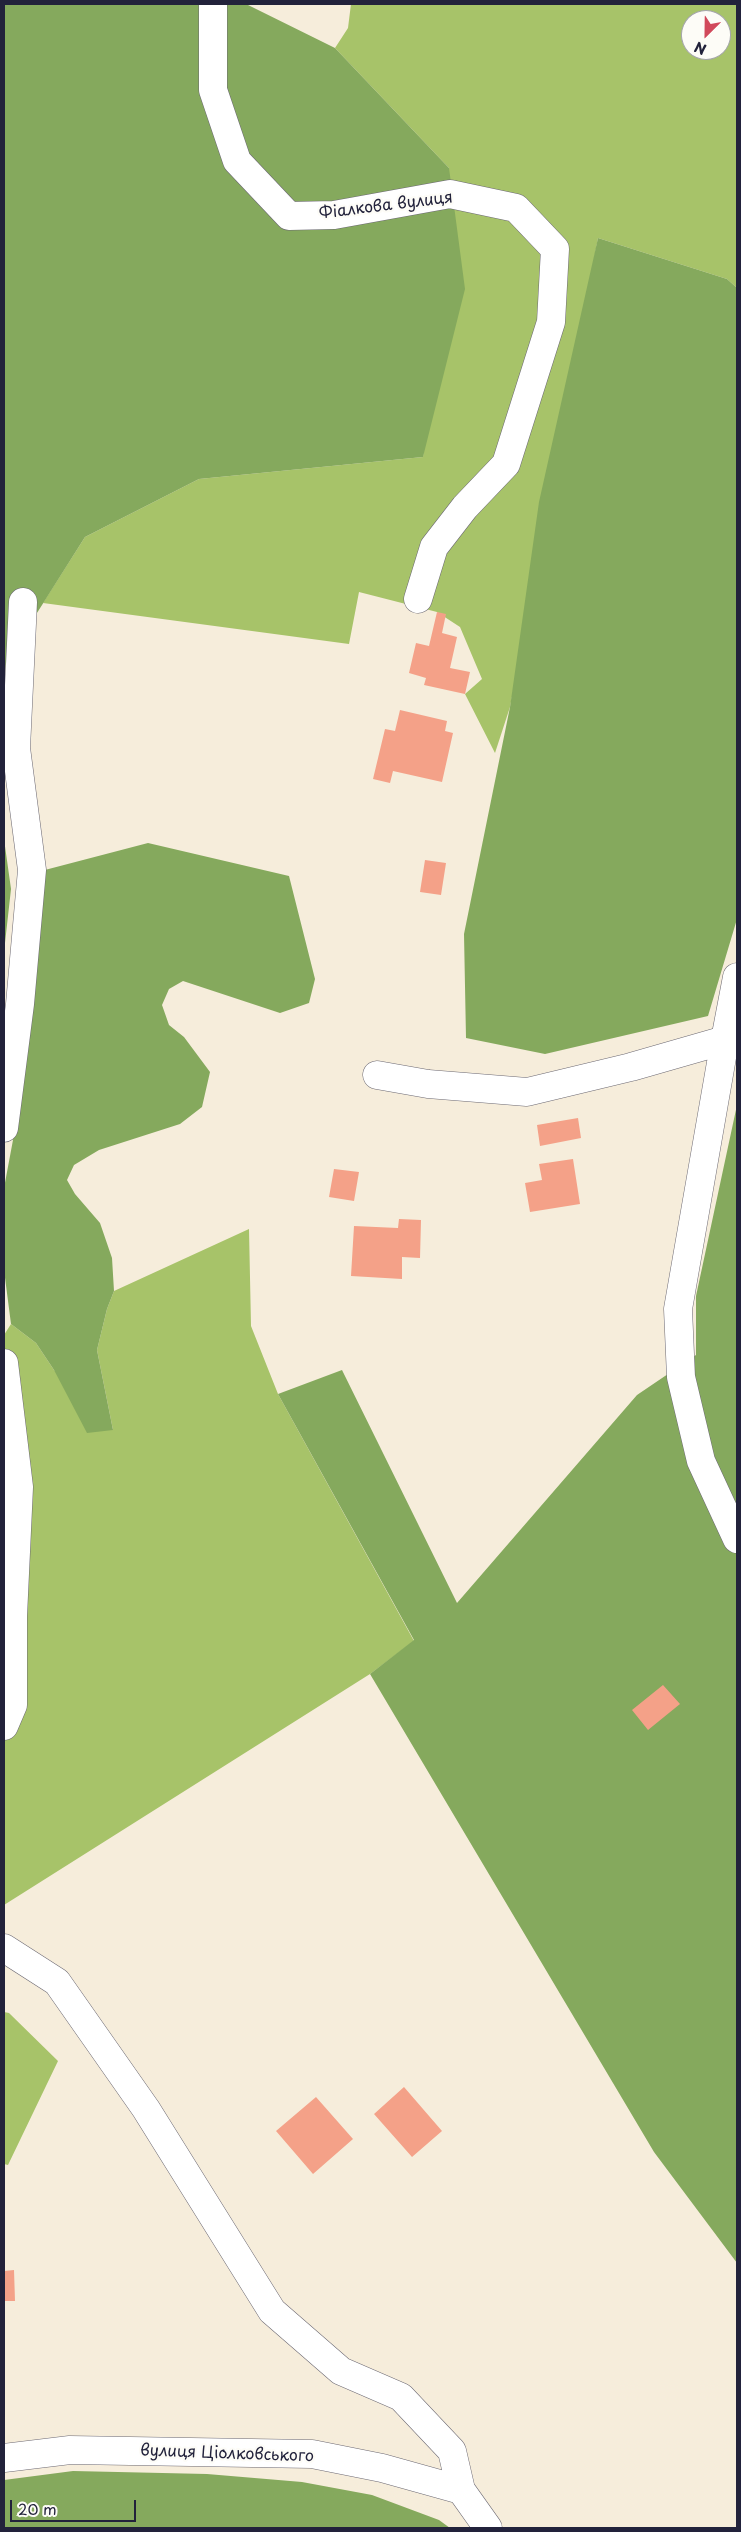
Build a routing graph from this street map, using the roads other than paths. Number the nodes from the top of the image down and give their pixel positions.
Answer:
1 (213, 4) edge
2 (418, 599) dead end
3 (23, 602) dead end
4 (737, 977) edge
5 (725, 1040) junction
6 (377, 1075) dead end
7 (4, 1128) edge
8 (4, 1362) edge
9 (737, 1539) edge
10 (4, 1726) edge
11 (4, 1948) edge
12 (4, 2458) edge
13 (461, 2490) junction
14 (488, 2528) edge

1 - 2 street, Фіалкова вулиця
3 - 7 street
4 - 5 street
5 - 6 street
5 - 9 street
8 - 10 street
11 - 13 street
12 - 13 street, вулиця Ціолковського
13 - 14 street

